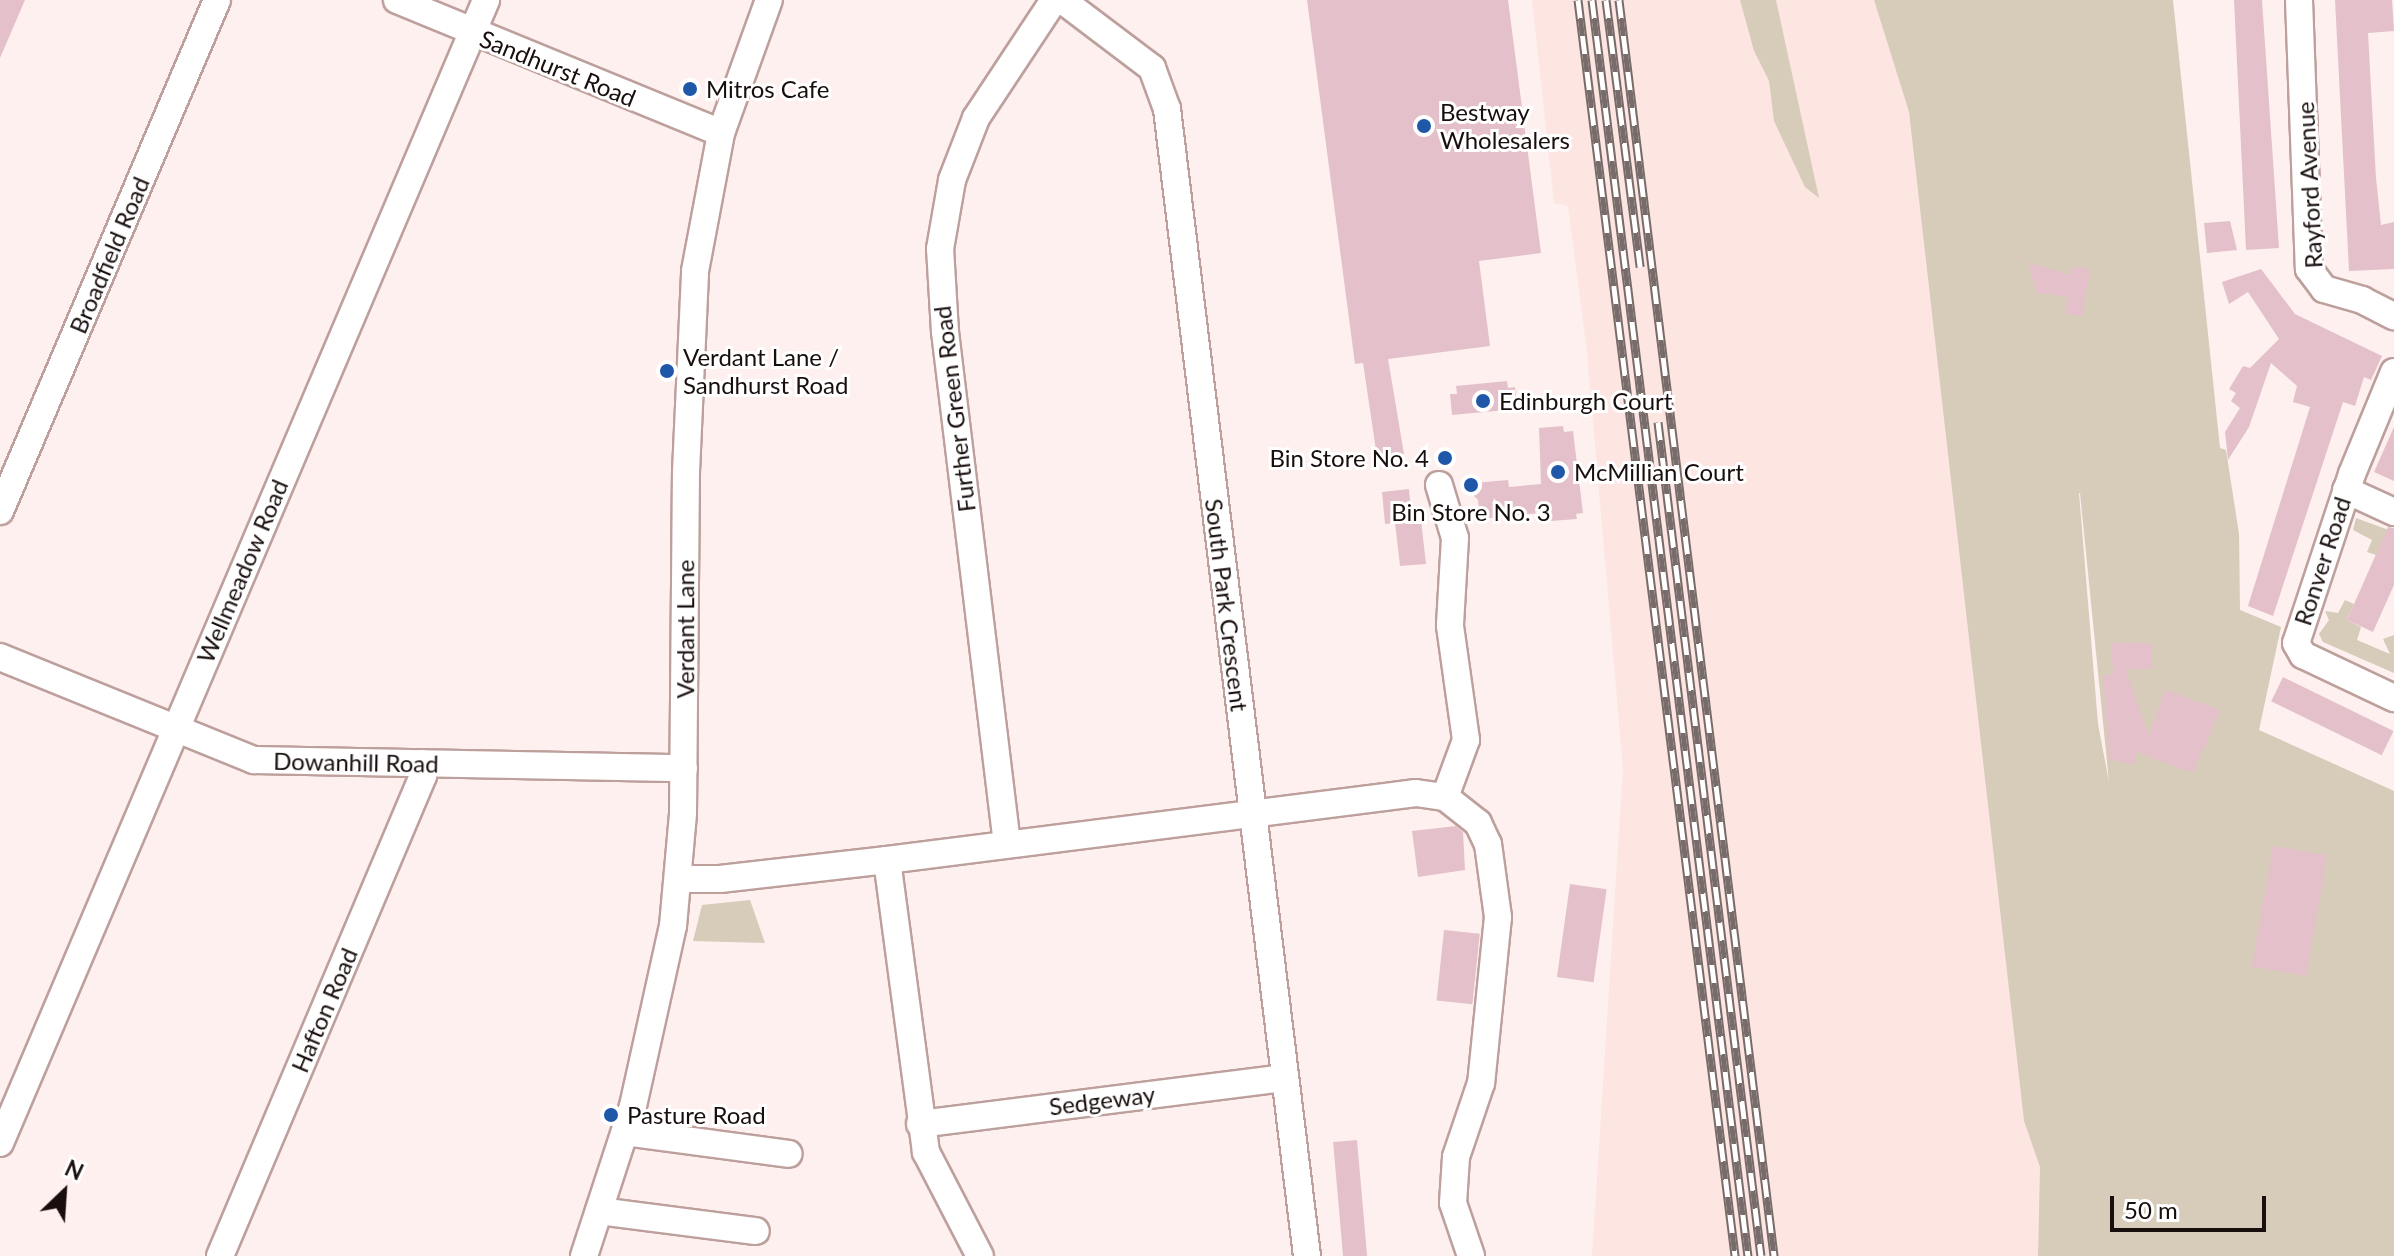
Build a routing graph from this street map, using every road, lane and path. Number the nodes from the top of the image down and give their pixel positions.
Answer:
1 (217, 0) edge
2 (397, 0) edge
3 (486, 0) edge
4 (769, 0) edge
5 (1054, 0) edge
6 (1062, 0) edge
7 (2299, 0) edge
8 (472, 32) junction
9 (721, 133) junction
10 (2394, 316) edge
11 (2394, 372) edge
12 (1439, 485) dead end
13 (2346, 490) junction
14 (0, 511) edge
15 (2394, 512) edge
16 (0, 657) edge
17 (2394, 698) edge
18 (176, 729) junction
19 (422, 763) junction
20 (684, 768) junction
21 (1445, 797) junction
22 (1254, 813) junction
23 (1007, 844) junction
24 (887, 860) junction
25 (678, 879) junction
26 (1284, 1078) junction
27 (920, 1124) junction
28 (625, 1132) junction
29 (0, 1143) edge
30 (789, 1154) dead end
31 (599, 1211) junction
32 (756, 1231) dead end
33 (220, 1256) edge
34 (584, 1256) edge
35 (980, 1256) edge
36 (1307, 1256) edge
37 (1471, 1256) edge

1 - 14 street, Broadfield Road
2 - 8 street, Sandhurst Road
3 - 8 street, Wellmeadow Road
4 - 9 street, Verdant Lane
5 - 23 street, Further Green Road
6 - 22 street, South Park Crescent
7 - 10 street, Rayford Avenue
8 - 9 street, Sandhurst Road
8 - 18 street, Wellmeadow Road
9 - 20 street, Verdant Lane
11 - 13 street, Ronver Road
12 - 21 street
13 - 15 street
13 - 17 street, Ronver Road
16 - 18 street, Dowanhill Road
18 - 19 street, Dowanhill Road
18 - 29 street, Wellmeadow Road
19 - 20 street, Dowanhill Road
19 - 33 street, Hafton Road
20 - 25 street, Verdant Lane
21 - 22 street
21 - 37 street
22 - 23 street
22 - 26 street, South Park Crescent
23 - 24 street
24 - 25 street
24 - 27 street
25 - 28 street, Verdant Lane
26 - 27 street, Sedgeway
26 - 36 street, South Park Crescent
27 - 35 street
28 - 30 street
28 - 31 street, Verdant Lane
31 - 32 street
31 - 34 street, Verdant Lane

